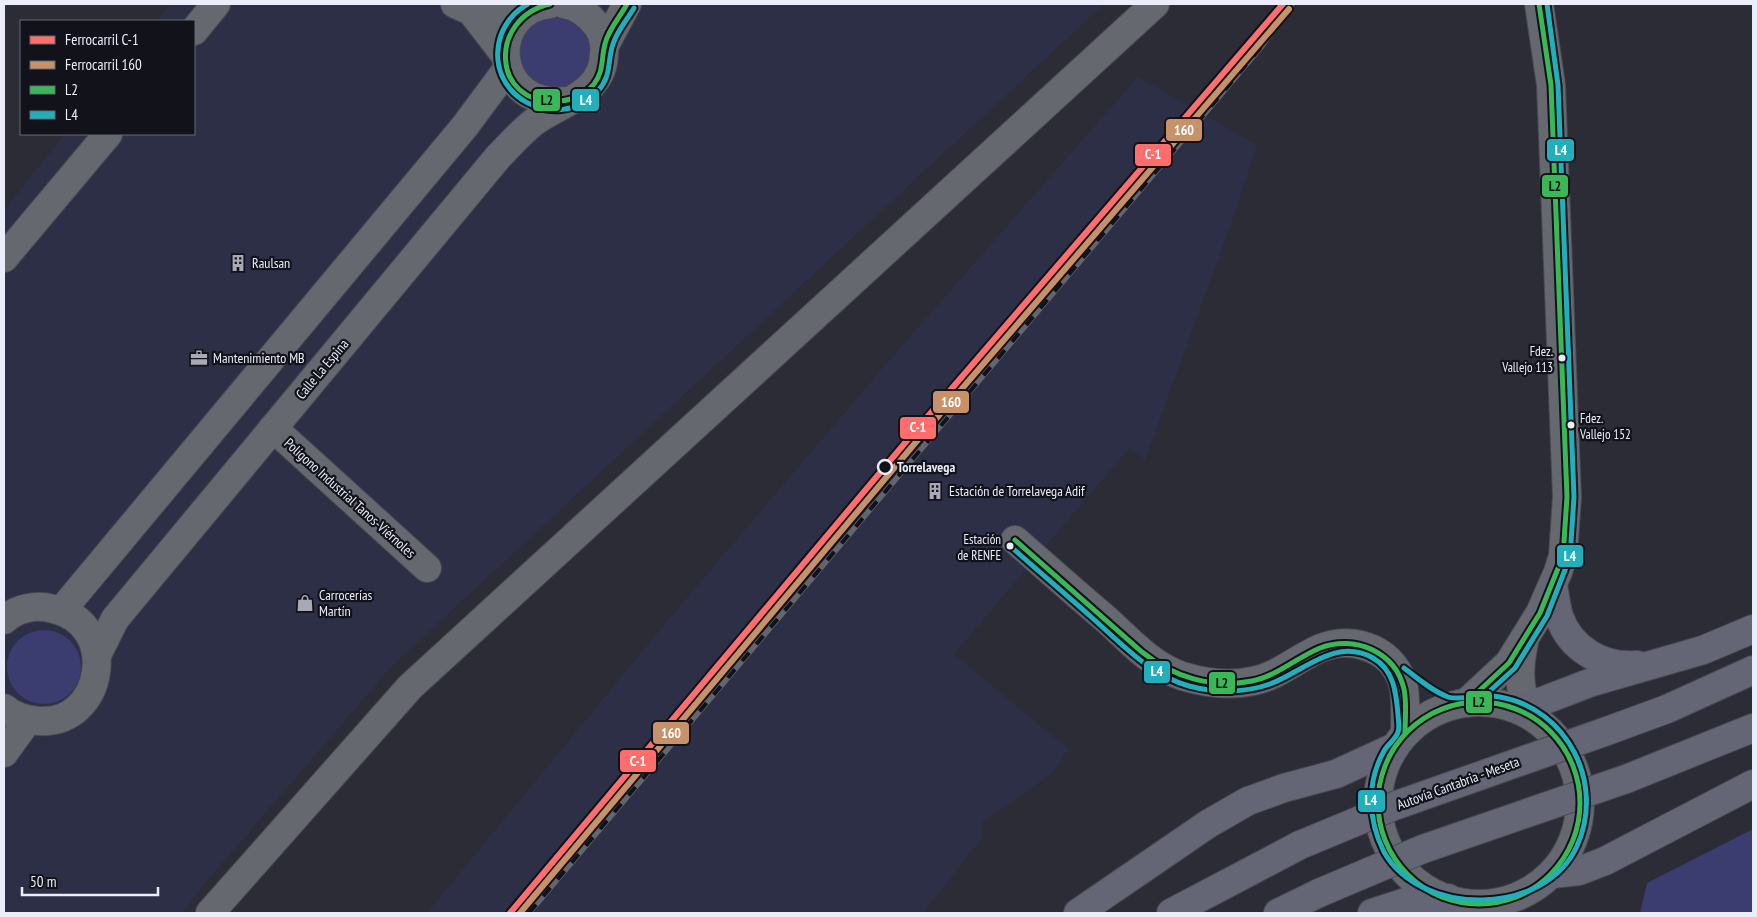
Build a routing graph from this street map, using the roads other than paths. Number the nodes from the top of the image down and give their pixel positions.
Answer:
1 (216, 4) edge
2 (564, 4) edge
3 (627, 4) edge
4 (1155, 4) edge
5 (1540, 4) edge
6 (540, 7) edge
7 (463, 8) edge
8 (195, 30) edge
9 (605, 45) junction
10 (507, 62) junction
11 (567, 101) junction
12 (107, 135) edge
13 (4, 258) edge
14 (273, 428) junction
15 (1015, 540) dead end
16 (428, 568) dead end
17 (1553, 585) junction
18 (62, 610) junction
19 (4, 620) edge
20 (1753, 629) edge
21 (1524, 642) junction
22 (97, 655) junction
23 (1671, 661) junction
24 (1753, 670) edge
25 (1399, 674) junction
26 (1460, 704) junction
27 (4, 708) edge
28 (1525, 711) junction
29 (28, 720) junction
30 (1753, 728) edge
31 (1400, 741) junction
32 (4, 753) edge
33 (1753, 784) edge
34 (1545, 879) junction
35 (1459, 904) edge
36 (210, 913) edge
37 (1078, 913) edge
38 (1171, 913) edge
39 (1278, 913) edge
40 (1372, 913) edge
41 (1534, 913) edge

1 - 8 street
2 - 9 street
3 - 9 street, Calle La Espina
4 - 36 street
5 - 17 street
6 - 7 street
6 - 10 street
7 - 10 street
9 - 11 street, Calle La Espina
10 - 11 street
10 - 18 street
11 - 14 street, Calle La Espina
12 - 13 street
14 - 16 street, Polígono Industrial Tanos-Viérnoles
14 - 22 street, Calle La Espina
15 - 25 street
17 - 21 street
17 - 23 highway
18 - 19 street, Calle La Espina
18 - 22 street, Calle La Espina
20 - 23 highway
21 - 26 street
21 - 28 street
22 - 29 street, Calle La Espina
23 - 28 highway
24 - 38 highway, Autovía Cantabria - Meseta, bridge
25 - 26 street
25 - 31 street
26 - 28 street
26 - 31 street
27 - 29 street, Calle La Espina
28 - 34 street
29 - 32 street
30 - 39 highway, bridge
31 - 35 street
31 - 37 highway
33 - 34 highway
34 - 35 street
34 - 41 street
35 - 40 highway

